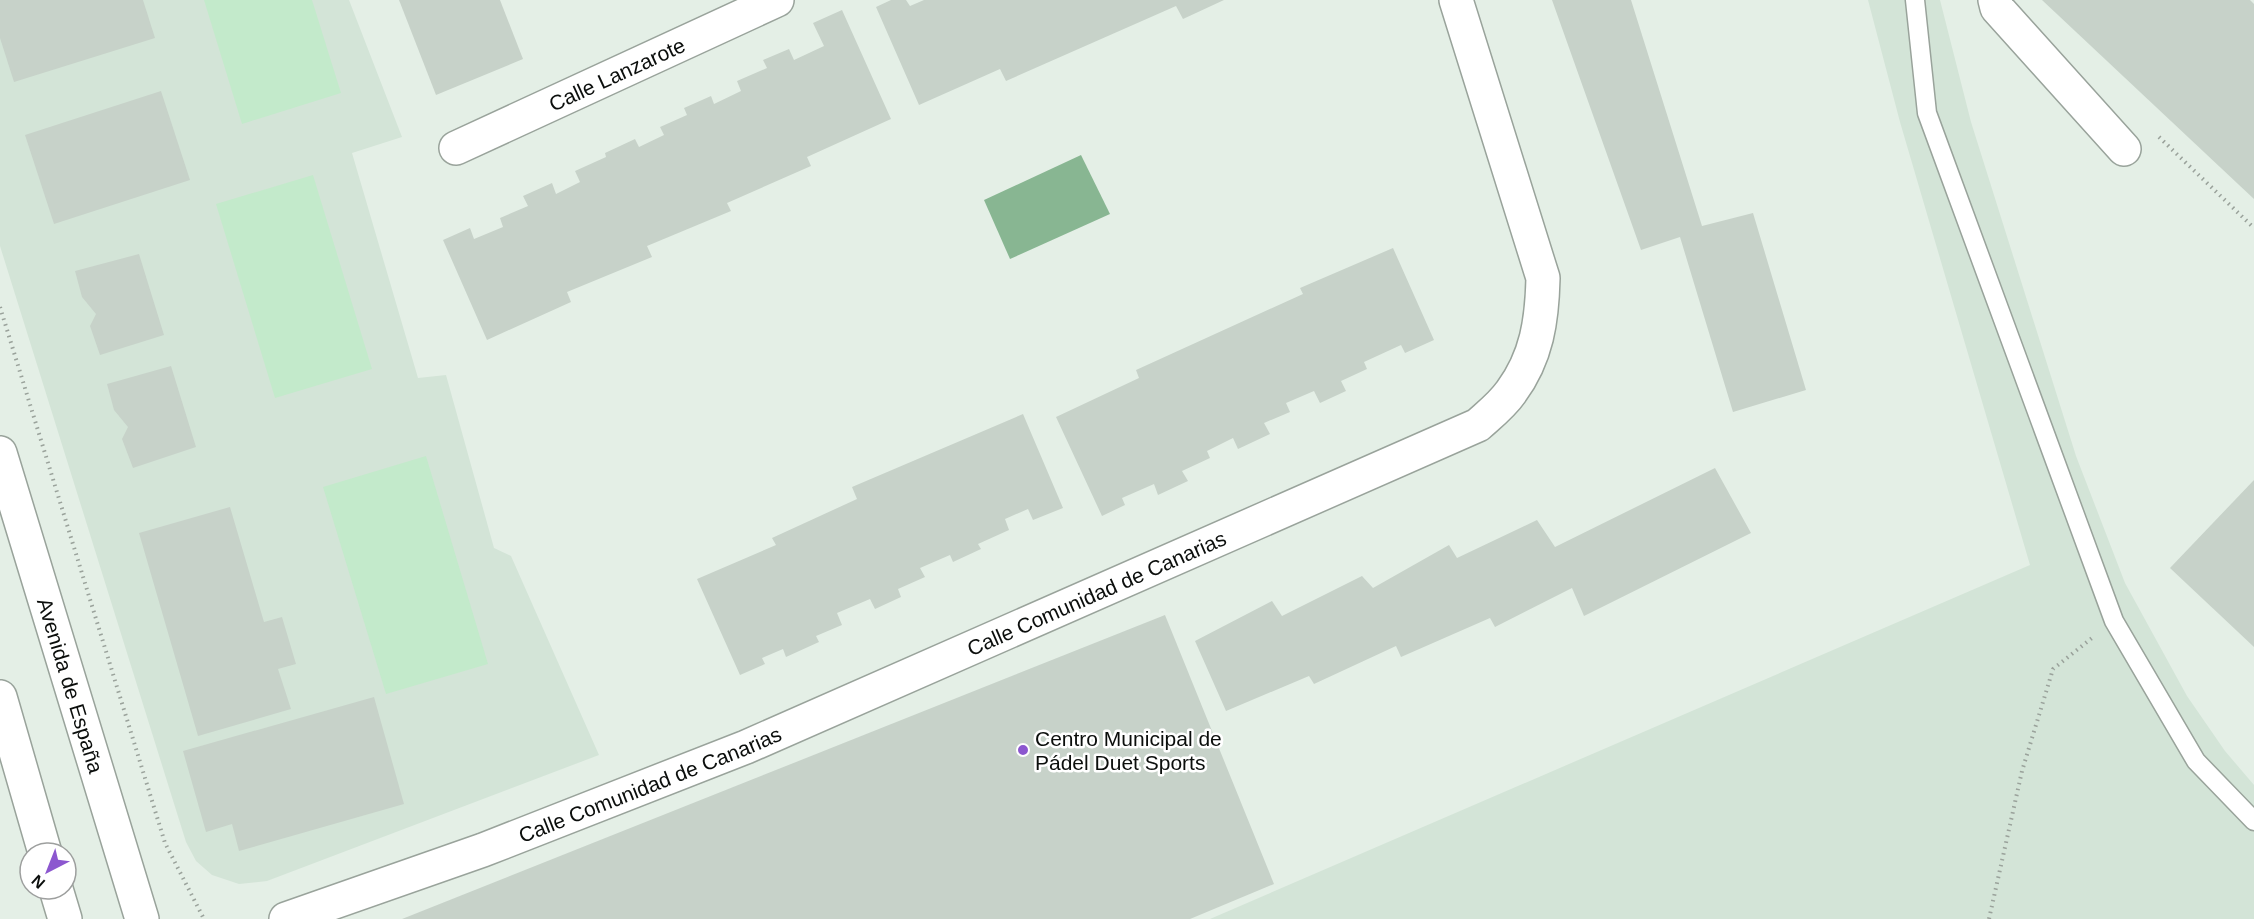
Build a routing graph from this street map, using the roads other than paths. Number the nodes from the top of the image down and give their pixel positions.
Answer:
1 (777, 0) edge
2 (1456, 0) edge
3 (1915, 0) edge
4 (1995, 0) edge
5 (456, 148) dead end
6 (2124, 149) dead end
7 (0, 453) edge
8 (0, 697) edge
9 (2254, 821) edge
10 (42, 841) edge
11 (60, 901) edge
12 (141, 918) edge
13 (65, 919) edge
14 (286, 919) edge

1 - 5 street, Calle Lanzarote
2 - 14 street, Calle Comunidad de Canarias
3 - 9 lane
4 - 6 street
7 - 12 street, Avenida de España
8 - 10 street
11 - 13 street

